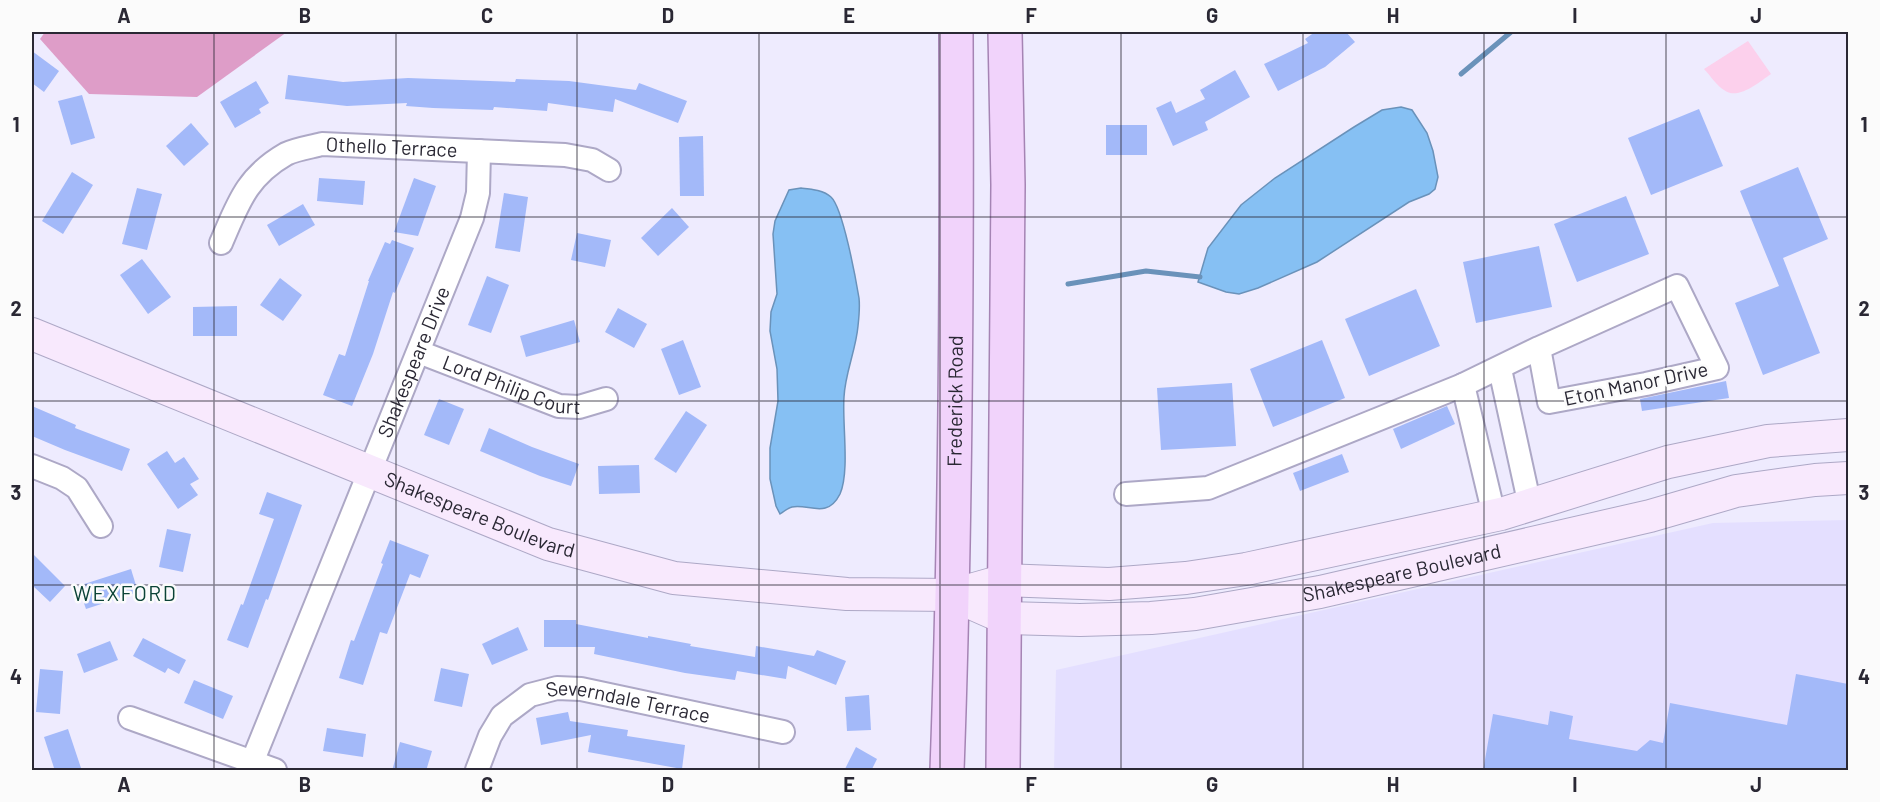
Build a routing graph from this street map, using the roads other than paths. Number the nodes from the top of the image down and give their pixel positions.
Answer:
1 (956, 32) edge
2 (1005, 32) edge
3 (479, 151) junction
4 (609, 170) dead end
5 (221, 243) dead end
6 (32, 334) edge
7 (1539, 348) junction
8 (419, 352) junction
9 (1500, 369) junction
10 (1463, 385) junction
11 (606, 399) dead end
12 (1848, 435) edge
13 (32, 466) edge
14 (370, 473) junction
15 (1848, 478) edge
16 (1126, 494) dead end
17 (1530, 506) junction
18 (1494, 515) junction
19 (100, 526) dead end
20 (1006, 580) junction
21 (953, 595) junction
22 (1005, 618) junction
23 (130, 718) dead end
24 (783, 732) dead end
25 (250, 766) edge
26 (275, 771) edge
27 (477, 771) edge
28 (946, 771) edge
29 (1003, 771) edge

1 - 21 main road, Frederick Road
2 - 20 main road
3 - 4 street, Othello Terrace
3 - 5 street, Othello Terrace
3 - 8 street, Shakespeare Drive
6 - 14 street, Shakespeare Boulevard
7 - 7 street, Eton Manor Drive
7 - 9 street, Eton Manor Drive
8 - 11 street, Lord Philip Court
8 - 14 street, Shakespeare Drive
9 - 10 street, Eton Manor Drive
9 - 17 street
10 - 16 street, Eton Manor Drive
10 - 18 street
12 - 17 street, Shakespeare Boulevard
13 - 19 street
14 - 21 street, Shakespeare Boulevard
14 - 25 street, Shakespeare Drive
15 - 22 street, Shakespeare Boulevard
17 - 18 street, Shakespeare Boulevard
18 - 20 street, Shakespeare Boulevard
20 - 21 street, Shakespeare Boulevard
20 - 22 main road
21 - 22 street, Shakespeare Boulevard
21 - 28 main road, Frederick Road
22 - 29 main road
23 - 25 street
24 - 27 street, Severndale Terrace
25 - 26 street

